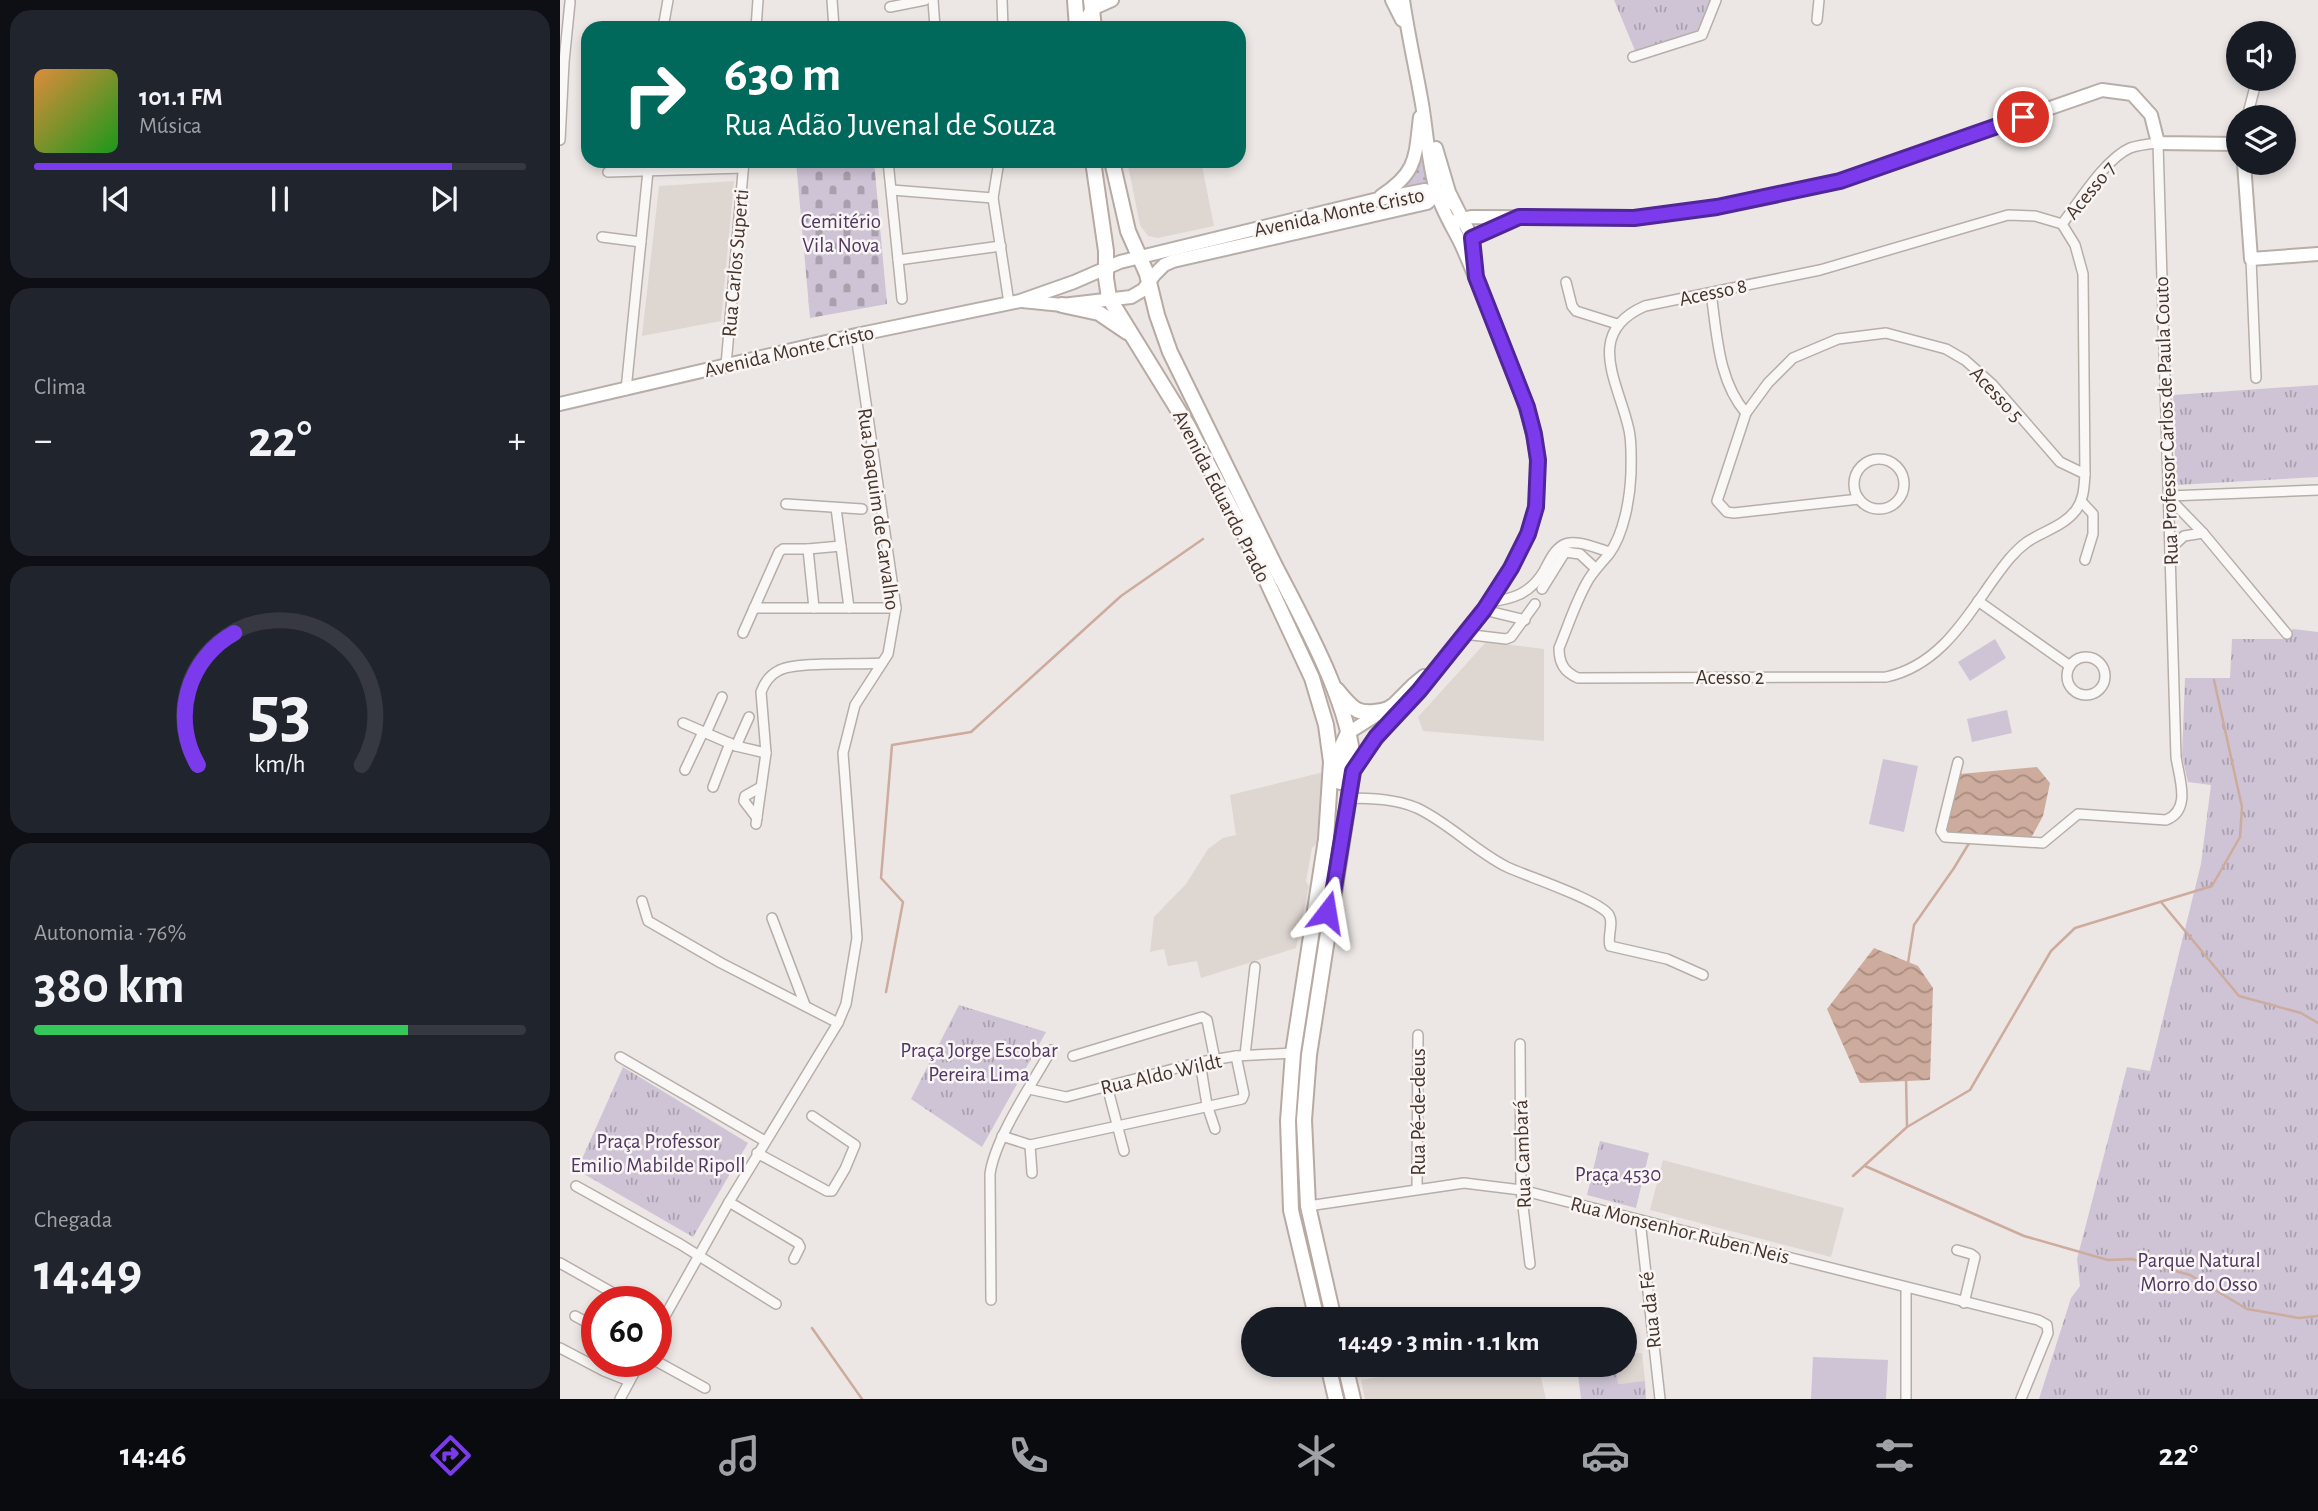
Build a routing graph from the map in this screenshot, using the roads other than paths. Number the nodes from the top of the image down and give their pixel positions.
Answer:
1 (668, 0) edge
2 (758, 0) edge
3 (832, 0) edge
4 (925, 0) edge
5 (933, 0) edge
6 (1002, 0) edge
7 (1075, 0) edge
8 (1112, 0) edge
9 (1392, 0) edge
10 (1403, 0) edge
11 (1716, 0) edge
12 (1819, 0) edge
13 (570, 2) dead end
14 (1091, 4) edge
15 (890, 7) dead end
16 (1816, 20) dead end
17 (664, 21) edge
18 (756, 21) edge
19 (834, 21) edge
20 (934, 21) edge
21 (1003, 21) edge
22 (1078, 21) edge
23 (1082, 21) edge
24 (1407, 30) junction
25 (1633, 57) dead end
26 (562, 62) edge
27 (1422, 102) junction
28 (560, 140) edge
29 (2158, 143) junction
30 (1435, 144) junction
31 (2226, 144) edge
32 (635, 168) edge
33 (648, 168) edge
34 (743, 168) edge
35 (889, 168) edge
36 (998, 168) edge
37 (1094, 168) edge
38 (1114, 168) edge
39 (608, 172) dead end
40 (2245, 175) edge
41 (891, 190) junction
42 (1437, 194) junction
43 (993, 198) junction
44 (1374, 200) junction
45 (1457, 215) junction
46 (1519, 217) junction
47 (2062, 224) junction
48 (602, 237) dead end
49 (1466, 239) junction
50 (641, 242) junction
51 (1001, 246) junction
52 (2318, 254) edge
53 (1139, 258) junction
54 (2251, 259) junction
55 (898, 260) junction
56 (1106, 269) junction
57 (1566, 282) dead end
58 (1149, 284) junction
59 (1711, 293) junction
60 (1109, 298) junction
61 (902, 299) dead end
62 (1014, 302) junction
63 (1062, 305) junction
64 (1617, 324) junction
65 (1129, 334) junction
66 (856, 335) junction
67 (726, 365) junction
68 (2256, 378) dead end
69 (626, 390) junction
70 (560, 404) edge
71 (1746, 413) junction
72 (2085, 474) junction
73 (2318, 490) edge
74 (2169, 497) junction
75 (1859, 499) junction
76 (2081, 502) junction
77 (786, 504) dead end
78 (836, 508) junction
79 (862, 509) dead end
80 (2203, 533) junction
81 (841, 546) junction
82 (808, 549) junction
83 (2170, 549) junction
84 (1610, 552) junction
85 (2085, 560) dead end
86 (1595, 568) junction
87 (1542, 589) dead end
88 (1978, 601) junction
89 (1535, 604) dead end
90 (1487, 606) junction
91 (754, 608) junction
92 (814, 608) junction
93 (849, 608) junction
94 (896, 608) junction
95 (1525, 620) junction
96 (743, 633) dead end
97 (1464, 634) junction
98 (2287, 634) dead end
99 (882, 663) junction
100 (2070, 666) junction
101 (1433, 670) junction
102 (1330, 681) junction
103 (722, 698) dead end
104 (1385, 710) junction
105 (749, 717) dead end
106 (683, 723) dead end
107 (704, 732) junction
108 (1349, 733) junction
109 (733, 745) junction
110 (766, 753) junction
111 (1958, 762) dead end
112 (685, 770) dead end
113 (1353, 771) junction
114 (713, 787) dead end
115 (761, 787) junction
116 (1348, 798) junction
117 (1326, 839) junction
118 (1322, 860) junction
119 (642, 901) dead end
120 (1330, 912) junction
121 (772, 918) dead end
122 (1311, 939) junction
123 (1255, 967) dead end
124 (1703, 975) dead end
125 (1317, 995) junction
126 (805, 1005) junction
127 (838, 1023) junction
128 (1418, 1035) dead end
129 (1520, 1044) dead end
130 (1051, 1050) dead end
131 (1293, 1053) junction
132 (1073, 1056) dead end
133 (1240, 1056) junction
134 (620, 1057) dead end
135 (1215, 1060) junction
136 (1200, 1062) junction
137 (1107, 1086) junction
138 (1029, 1089) junction
139 (1207, 1105) junction
140 (812, 1116) dead end
141 (1119, 1124) junction
142 (1214, 1129) dead end
143 (1002, 1136) junction
144 (765, 1141) junction
145 (1030, 1145) junction
146 (1125, 1151) dead end
147 (757, 1153) junction
148 (1032, 1173) dead end
149 (576, 1186) dead end
150 (1417, 1189) junction
151 (1521, 1190) junction
152 (729, 1202) junction
153 (1308, 1206) junction
154 (1640, 1220) junction
155 (1957, 1250) dead end
156 (698, 1255) junction
157 (794, 1259) dead end
158 (560, 1263) edge
159 (1530, 1264) dead end
160 (601, 1286) edge
161 (1906, 1288) junction
162 (672, 1298) edge
163 (991, 1300) dead end
164 (1964, 1303) junction
165 (776, 1304) dead end
166 (1314, 1307) edge
167 (1331, 1307) edge
168 (576, 1315) dead end
169 (581, 1318) edge
170 (560, 1348) edge
171 (672, 1370) edge
172 (631, 1377) edge
173 (1331, 1377) edge
174 (1348, 1377) edge
175 (629, 1381) junction
176 (705, 1388) dead end
177 (620, 1399) edge
178 (1336, 1399) edge
179 (1353, 1399) edge
180 (1660, 1399) edge
181 (1906, 1399) edge
182 (2021, 1399) edge

1 - 17 street
2 - 18 street
3 - 19 street
4 - 15 street
5 - 20 street
6 - 21 street
7 - 22 main road
8 - 14 main road
9 - 24 main road
10 - 24 main road
11 - 25 street
12 - 16 street
13 - 26 street
14 - 23 main road
24 - 27 main road
26 - 28 street
27 - 30 main road
27 - 42 main road
27 - 44 main road
29 - 31 main road
29 - 46 main road, Rua Professor Carlos de Paula Couto
29 - 47 street, Acesso 7
29 - 74 street, Rua Professor Carlos de Paula Couto
30 - 42 main road
30 - 45 main road
32 - 39 street
33 - 50 street
34 - 67 street, Rua Carlos Superti
35 - 41 street
36 - 43 street
37 - 56 main road, Avenida Eduardo Prado
38 - 53 main road, Avenida Eduardo Prado
40 - 54 main road
41 - 43 street
41 - 55 street
42 - 44 main road, Avenida Monte Cristo
42 - 45 main road
42 - 45 main road
42 - 58 main road, Avenida Monte Cristo
43 - 51 street
44 - 53 main road, Avenida Monte Cristo
45 - 46 main road
45 - 49 main road
46 - 49 main road
47 - 59 street, Acesso 8
47 - 72 street
48 - 50 street
49 - 90 main road
50 - 69 street
51 - 55 street
51 - 62 street
52 - 54 main road
53 - 56 main road, Avenida Monte Cristo
53 - 58 main road, Avenida Eduardo Prado
54 - 68 street
55 - 61 street
56 - 60 main road, Avenida Eduardo Prado
56 - 62 main road, Avenida Monte Cristo
57 - 64 street
58 - 60 main road, Avenida Monte Cristo
58 - 102 main road, Avenida Eduardo Prado
59 - 64 street, Acesso 8
59 - 71 street
60 - 63 main road, Avenida Monte Cristo
60 - 65 main road, Avenida Eduardo Prado
62 - 63 main road, Avenida Monte Cristo
62 - 66 main road, Avenida Monte Cristo
63 - 65 main road
64 - 84 street
65 - 117 main road, Avenida Eduardo Prado
66 - 67 main road, Avenida Monte Cristo
66 - 94 street, Rua Joaquim de Carvalho
67 - 69 main road, Avenida Monte Cristo
69 - 70 main road, Avenida Monte Cristo
71 - 72 street, Acesso 5
71 - 75 street, Acesso 5
72 - 76 street
73 - 74 street
74 - 80 street
74 - 83 street, Rua Professor Carlos de Paula Couto
75 - 75 street
76 - 85 street
76 - 88 street, Acesso 2
77 - 78 street
78 - 79 street
78 - 81 street
80 - 83 street
80 - 98 street
81 - 82 street
81 - 93 street
82 - 91 street
82 - 92 street
83 - 111 street, Rua Professor Carlos de Paula Couto
84 - 86 street
84 - 90 street
86 - 87 street
86 - 88 street, Acesso 2
88 - 100 street
89 - 95 street
90 - 95 street
90 - 97 main road
91 - 92 street
91 - 96 street
92 - 93 street
93 - 94 street
94 - 99 street, Rua Joaquim de Carvalho
95 - 97 street
97 - 101 main road
99 - 110 street
99 - 127 street, Rua Joaquim de Carvalho
100 - 100 street
101 - 104 main road
101 - 113 main road
102 - 104 main road
102 - 108 main road, Avenida Eduardo Prado
103 - 107 street
104 - 108 main road
105 - 109 street
106 - 107 street
107 - 109 street
107 - 112 street
108 - 113 main road, Avenida Eduardo Prado
108 - 117 main road
109 - 110 street
109 - 114 street
110 - 115 street
113 - 116 main road, Avenida Eduardo Prado
115 - 115 street
116 - 120 main road, Avenida Eduardo Prado
116 - 124 street
117 - 118 main road
118 - 120 main road
118 - 122 main road
119 - 126 street
120 - 125 main road, Avenida Eduardo Prado
121 - 126 street
122 - 125 main road
122 - 131 main road
123 - 133 street
125 - 153 main road
126 - 127 street
127 - 144 street, Rua Joaquim de Carvalho
128 - 150 street, Rua Pé-de-deus
129 - 151 street, Rua Cambará
130 - 138 street
131 - 133 street, Rua Aldo Wildt
131 - 166 main road
132 - 135 street
133 - 135 street, Rua Aldo Wildt
133 - 139 street
134 - 144 street
135 - 136 street, Rua Aldo Wildt
136 - 137 street, Rua Aldo Wildt
136 - 139 street
137 - 138 street, Rua Aldo Wildt
137 - 141 street
138 - 143 street
139 - 141 street
139 - 142 street
140 - 147 street
141 - 145 street
141 - 146 street
143 - 145 street
143 - 163 street
144 - 147 street, Rua Joaquim de Carvalho
145 - 148 street
147 - 152 street, Rua Joaquim de Carvalho
149 - 156 street
150 - 151 street, Rua Monsenhor Ruben Neis
150 - 153 street, Rua Monsenhor Ruben Neis
151 - 154 street, Rua Monsenhor Ruben Neis
151 - 159 street, Rua Cambará
152 - 156 street, Rua Joaquim de Carvalho
152 - 157 street
153 - 167 main road
154 - 161 street, Rua Monsenhor Ruben Neis
154 - 180 street, Rua da Fé
155 - 164 street
156 - 162 street, Rua Joaquim de Carvalho
156 - 165 street
158 - 160 street
161 - 164 street, Rua Monsenhor Ruben Neis
161 - 181 street
164 - 182 street, Rua Monsenhor Ruben Neis
168 - 169 street
170 - 175 street
171 - 176 street
172 - 175 street
173 - 178 main road
174 - 179 main road
175 - 177 street

